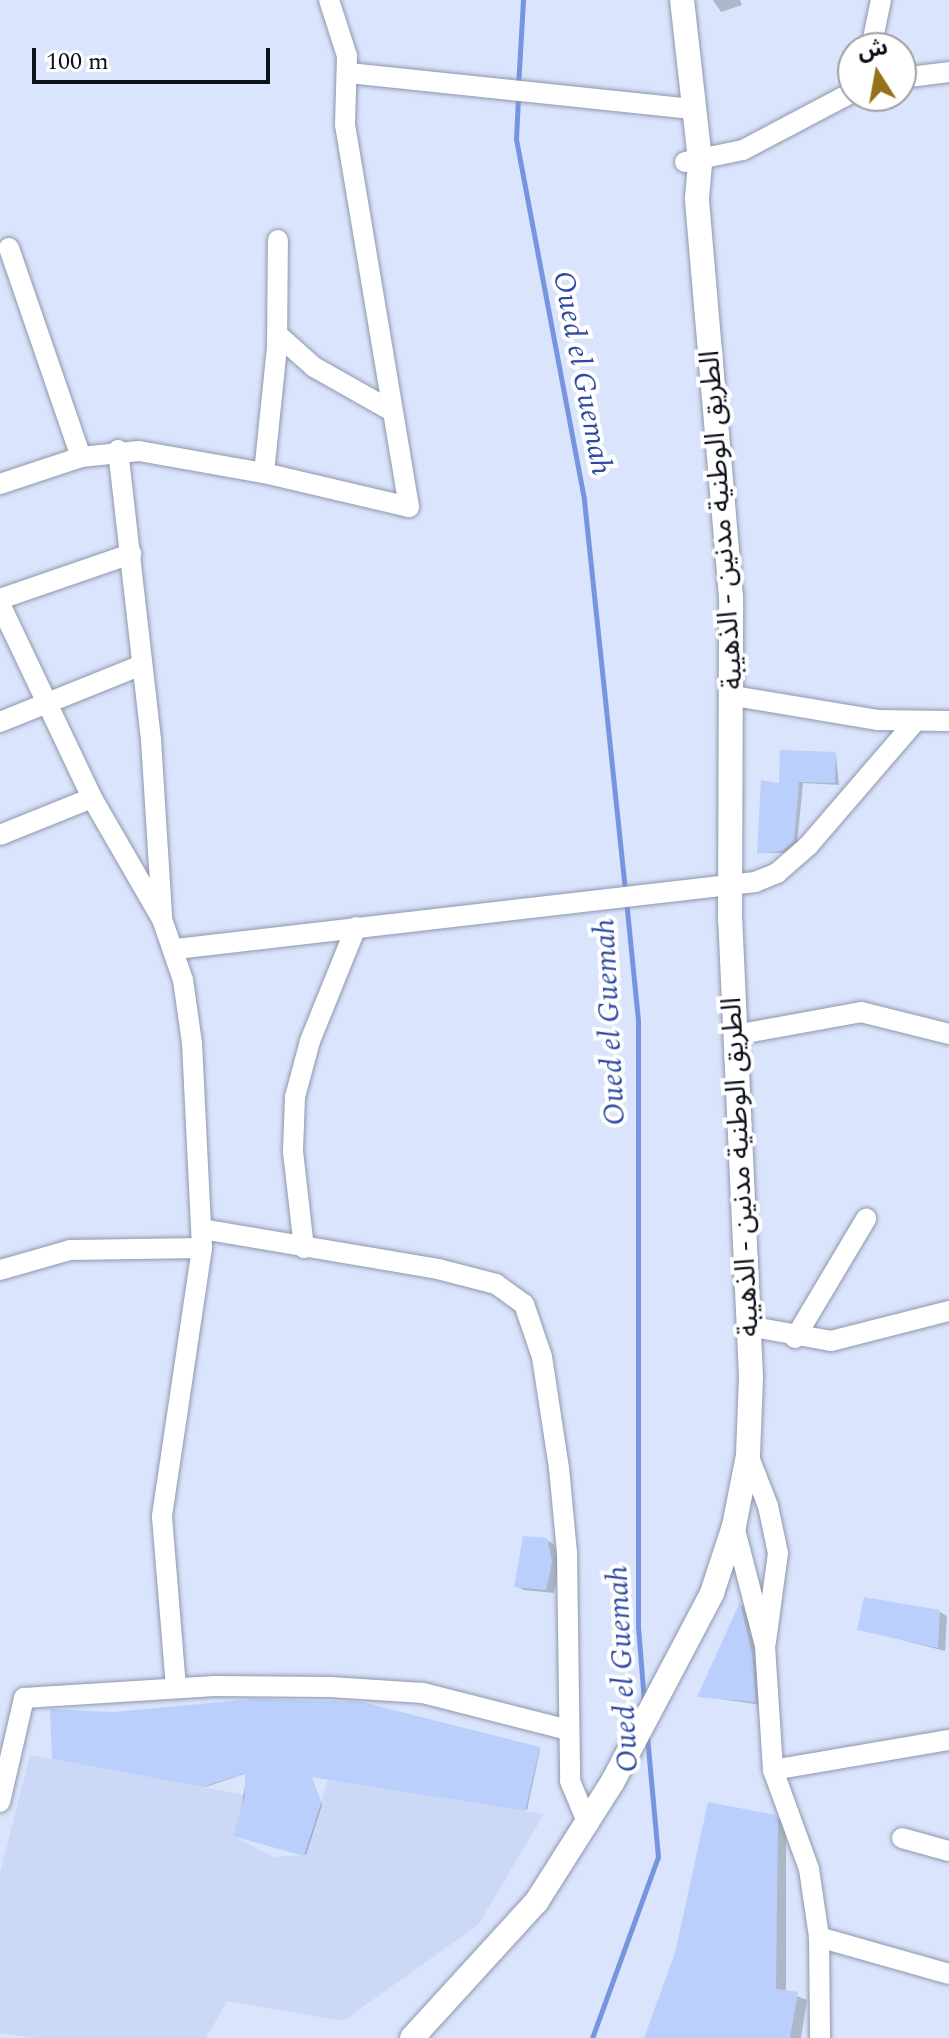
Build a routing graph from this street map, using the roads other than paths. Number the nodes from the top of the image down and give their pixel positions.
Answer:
1 (329, 0) edge
2 (666, 0) edge
3 (682, 0) edge
4 (881, 0) edge
5 (874, 32) edge
6 (949, 72) edge
7 (349, 73) junction
8 (917, 76) edge
9 (837, 100) edge
10 (687, 109) junction
11 (692, 161) junction
12 (278, 240) dead end
13 (9, 248) dead end
14 (278, 335) junction
15 (392, 411) junction
16 (118, 450) junction
17 (81, 457) junction
18 (264, 473) junction
19 (0, 484) edge
20 (131, 554) junction
21 (0, 601) edge
22 (139, 666) junction
23 (734, 696) junction
24 (46, 700) junction
25 (949, 721) edge
26 (0, 722) edge
27 (913, 724) junction
28 (92, 798) junction
29 (0, 835) edge
30 (730, 886) junction
31 (162, 919) junction
32 (356, 927) junction
33 (176, 949) junction
34 (949, 1034) edge
35 (735, 1035) junction
36 (866, 1219) dead end
37 (202, 1238) junction
38 (304, 1248) junction
39 (0, 1270) edge
40 (949, 1311) edge
41 (748, 1326) junction
42 (795, 1338) junction
43 (748, 1455) junction
44 (734, 1526) junction
45 (765, 1646) junction
46 (176, 1687) junction
47 (568, 1730) junction
48 (949, 1740) edge
49 (773, 1770) junction
50 (0, 1802) edge
51 (588, 1824) junction
52 (902, 1838) dead end
53 (949, 1851) edge
54 (819, 1937) junction
55 (949, 1974) edge
56 (412, 2038) edge
57 (820, 2038) edge

1 - 7 street
2 - 10 main road, الطريق الوطنية مدنين - الذهيبة
3 - 10 main road, الطريق الوطنية مدنين - الذهيبة
4 - 5 street
6 - 8 street
7 - 10 street
7 - 15 street
9 - 11 street
10 - 11 main road, الطريق الوطنية مدنين - الذهيبة
11 - 23 main road, الطريق الوطنية مدنين - الذهيبة
12 - 14 street
13 - 17 street
14 - 15 street
14 - 18 street
15 - 18 street
16 - 17 street
16 - 18 street
16 - 20 street
17 - 19 street
20 - 21 street
20 - 22 street
21 - 24 street
22 - 24 street
22 - 31 street
23 - 27 street
23 - 30 main road, الطريق الوطنية مدنين - الذهيبة
24 - 26 street
24 - 28 street
25 - 27 street
27 - 30 street
28 - 29 street
28 - 31 street
30 - 32 street
30 - 35 main road, الطريق الوطنية مدنين - الذهيبة
31 - 33 street
32 - 33 street
32 - 38 street
33 - 37 street
34 - 35 street
35 - 41 main road, الطريق الوطنية مدنين - الذهيبة
36 - 42 street
37 - 38 street
37 - 39 street
37 - 46 street
38 - 47 street
40 - 42 street
41 - 42 street
41 - 43 main road, الطريق الوطنية مدنين - الذهيبة
43 - 44 main road, الطريق الوطنية مدنين - الذهيبة
43 - 45 street
44 - 45 street
44 - 51 main road, الطريق الوطنية مدنين - الذهيبة
45 - 49 street
46 - 47 street
46 - 50 street
47 - 51 street
48 - 49 street
49 - 54 street
51 - 56 main road, الطريق الوطنية مدنين - الذهيبة
52 - 53 street
54 - 55 street
54 - 57 street

